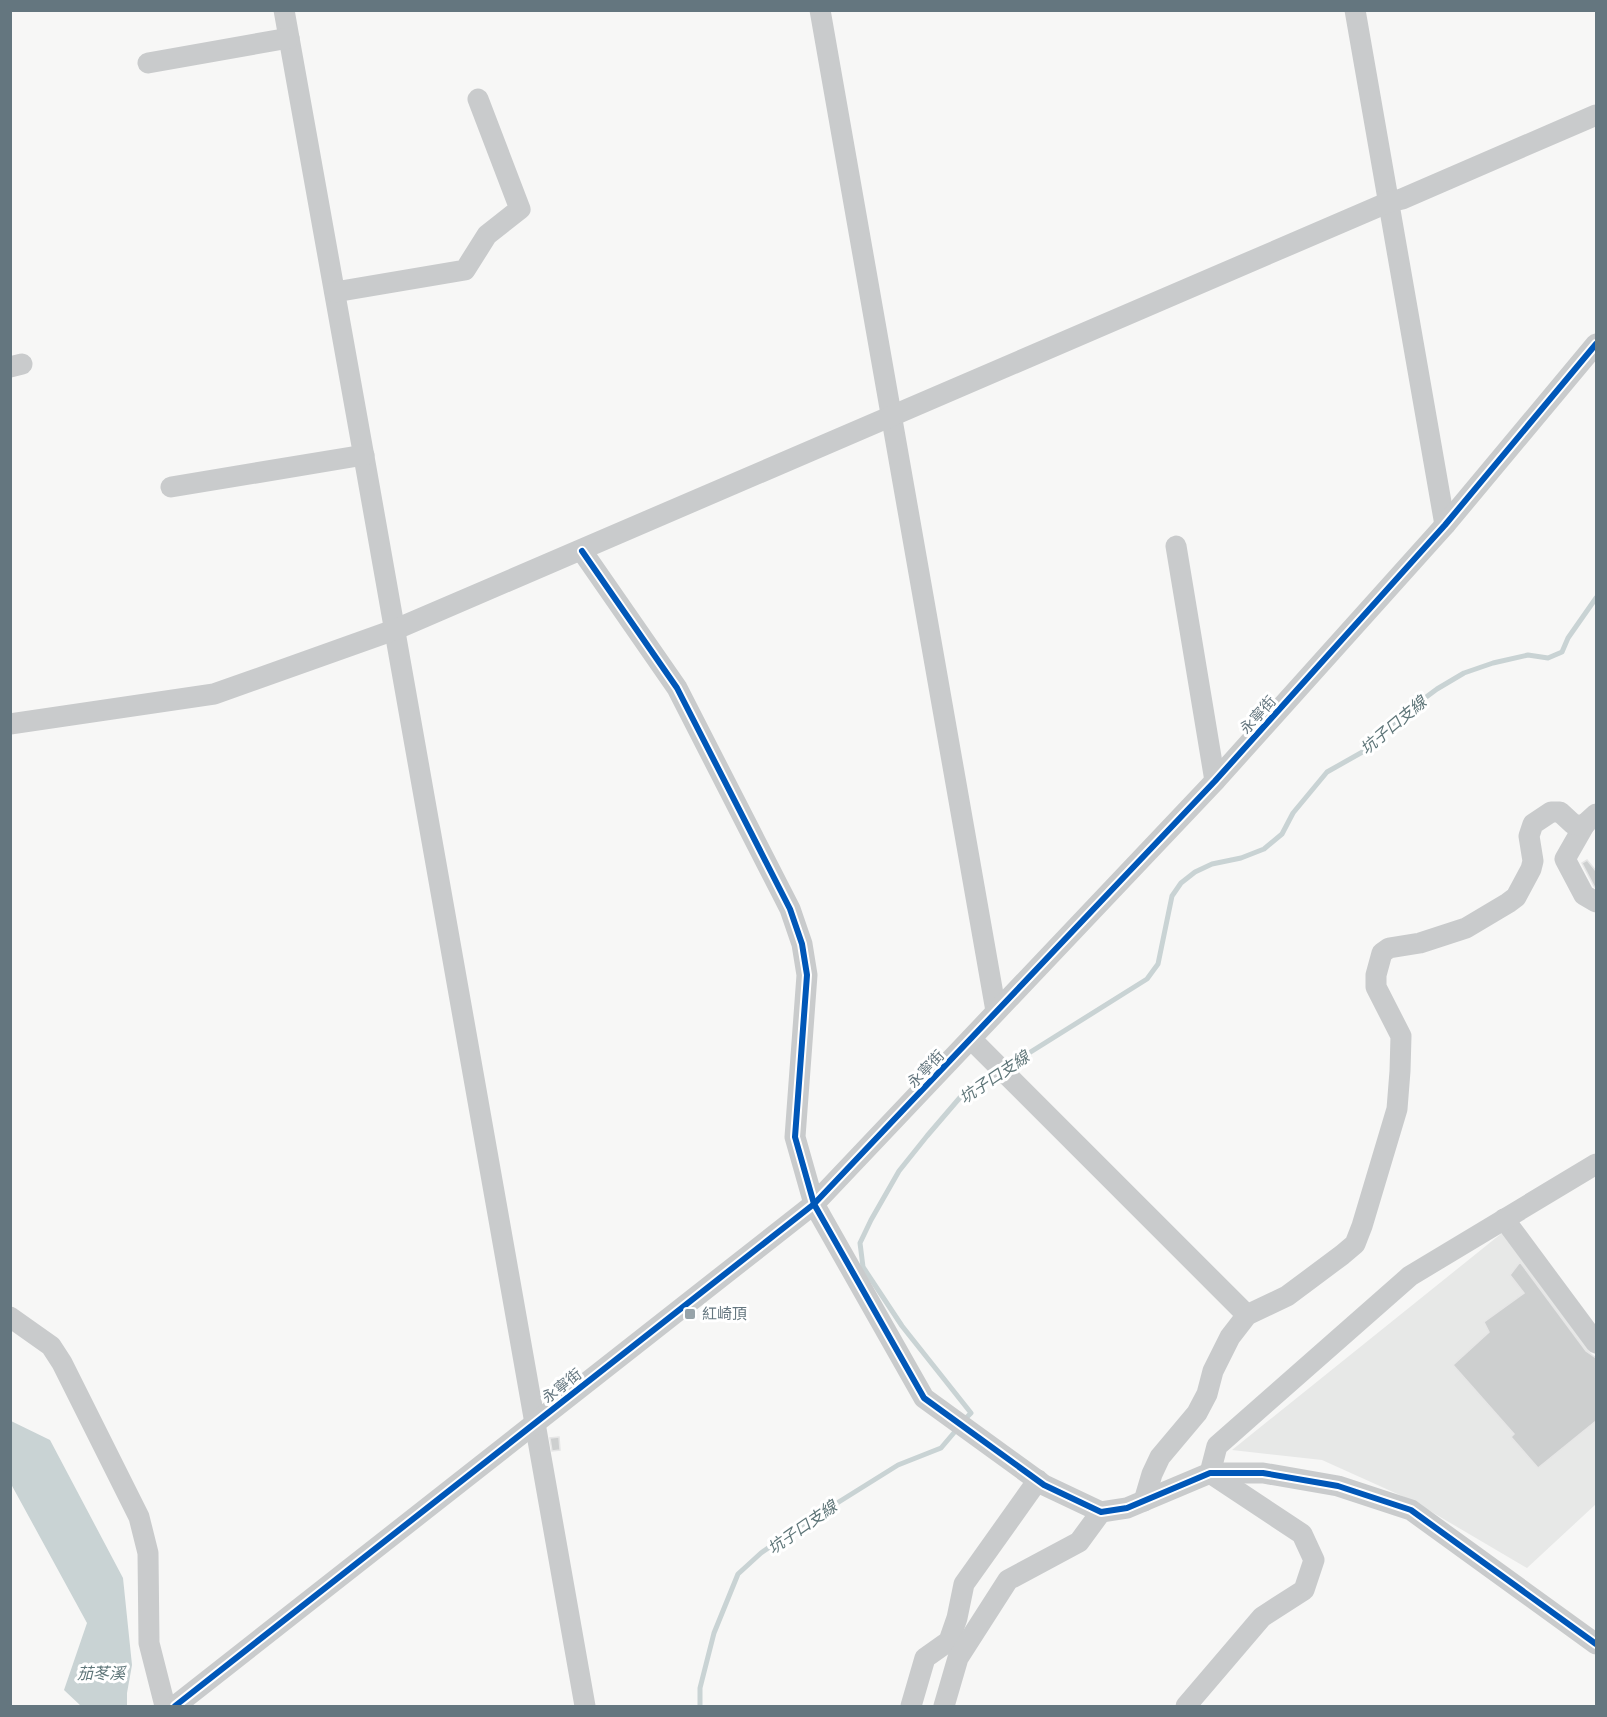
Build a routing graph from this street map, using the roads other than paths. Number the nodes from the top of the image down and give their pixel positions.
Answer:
1 (284, 10) edge
2 (820, 10) edge
3 (1355, 10) edge
4 (289, 38) junction
5 (148, 63) dead end
6 (478, 99) dead end
7 (1596, 115) edge
8 (1389, 202) junction
9 (335, 292) junction
10 (1596, 344) edge
11 (892, 416) junction
12 (364, 455) junction
13 (171, 487) dead end
14 (1445, 525) junction
15 (1176, 546) dead end
16 (582, 551) junction
17 (394, 630) junction
18 (10, 724) edge
19 (1215, 781) junction
20 (1591, 819) edge
21 (1596, 902) edge
22 (996, 1011) junction
23 (971, 1040) junction
24 (1596, 1164) edge
25 (814, 1204) junction
26 (1504, 1219) junction
27 (1247, 1316) junction
28 (10, 1317) edge
29 (1596, 1343) edge
30 (534, 1423) junction
31 (1210, 1473) junction
32 (1038, 1480) junction
33 (1144, 1501) junction
34 (1101, 1512) junction
35 (1596, 1644) edge
36 (165, 1707) edge
37 (175, 1707) edge
38 (585, 1707) edge
39 (911, 1707) edge
40 (944, 1707) edge
41 (1186, 1707) edge

1 - 4 street
2 - 11 street
3 - 8 street
4 - 5 street
4 - 9 street
6 - 9 street
7 - 8 street
8 - 11 street
8 - 14 street
9 - 12 street
10 - 14 street, 永寧街
11 - 16 street
11 - 22 street
12 - 13 street
12 - 17 street
14 - 19 street, 永寧街
15 - 19 street
16 - 17 street
16 - 25 street
17 - 18 street
17 - 30 street
19 - 22 street, 永寧街
20 - 21 street
20 - 27 street
22 - 23 street, 永寧街
23 - 25 street, 永寧街
23 - 27 street
24 - 26 street
25 - 30 street, 永寧街
25 - 32 street
26 - 29 street
26 - 31 street
27 - 33 street
28 - 36 street
30 - 37 street, 永寧街
30 - 38 street
31 - 33 street
31 - 35 street
31 - 41 street
32 - 34 street
32 - 39 street
33 - 34 street
34 - 40 street

